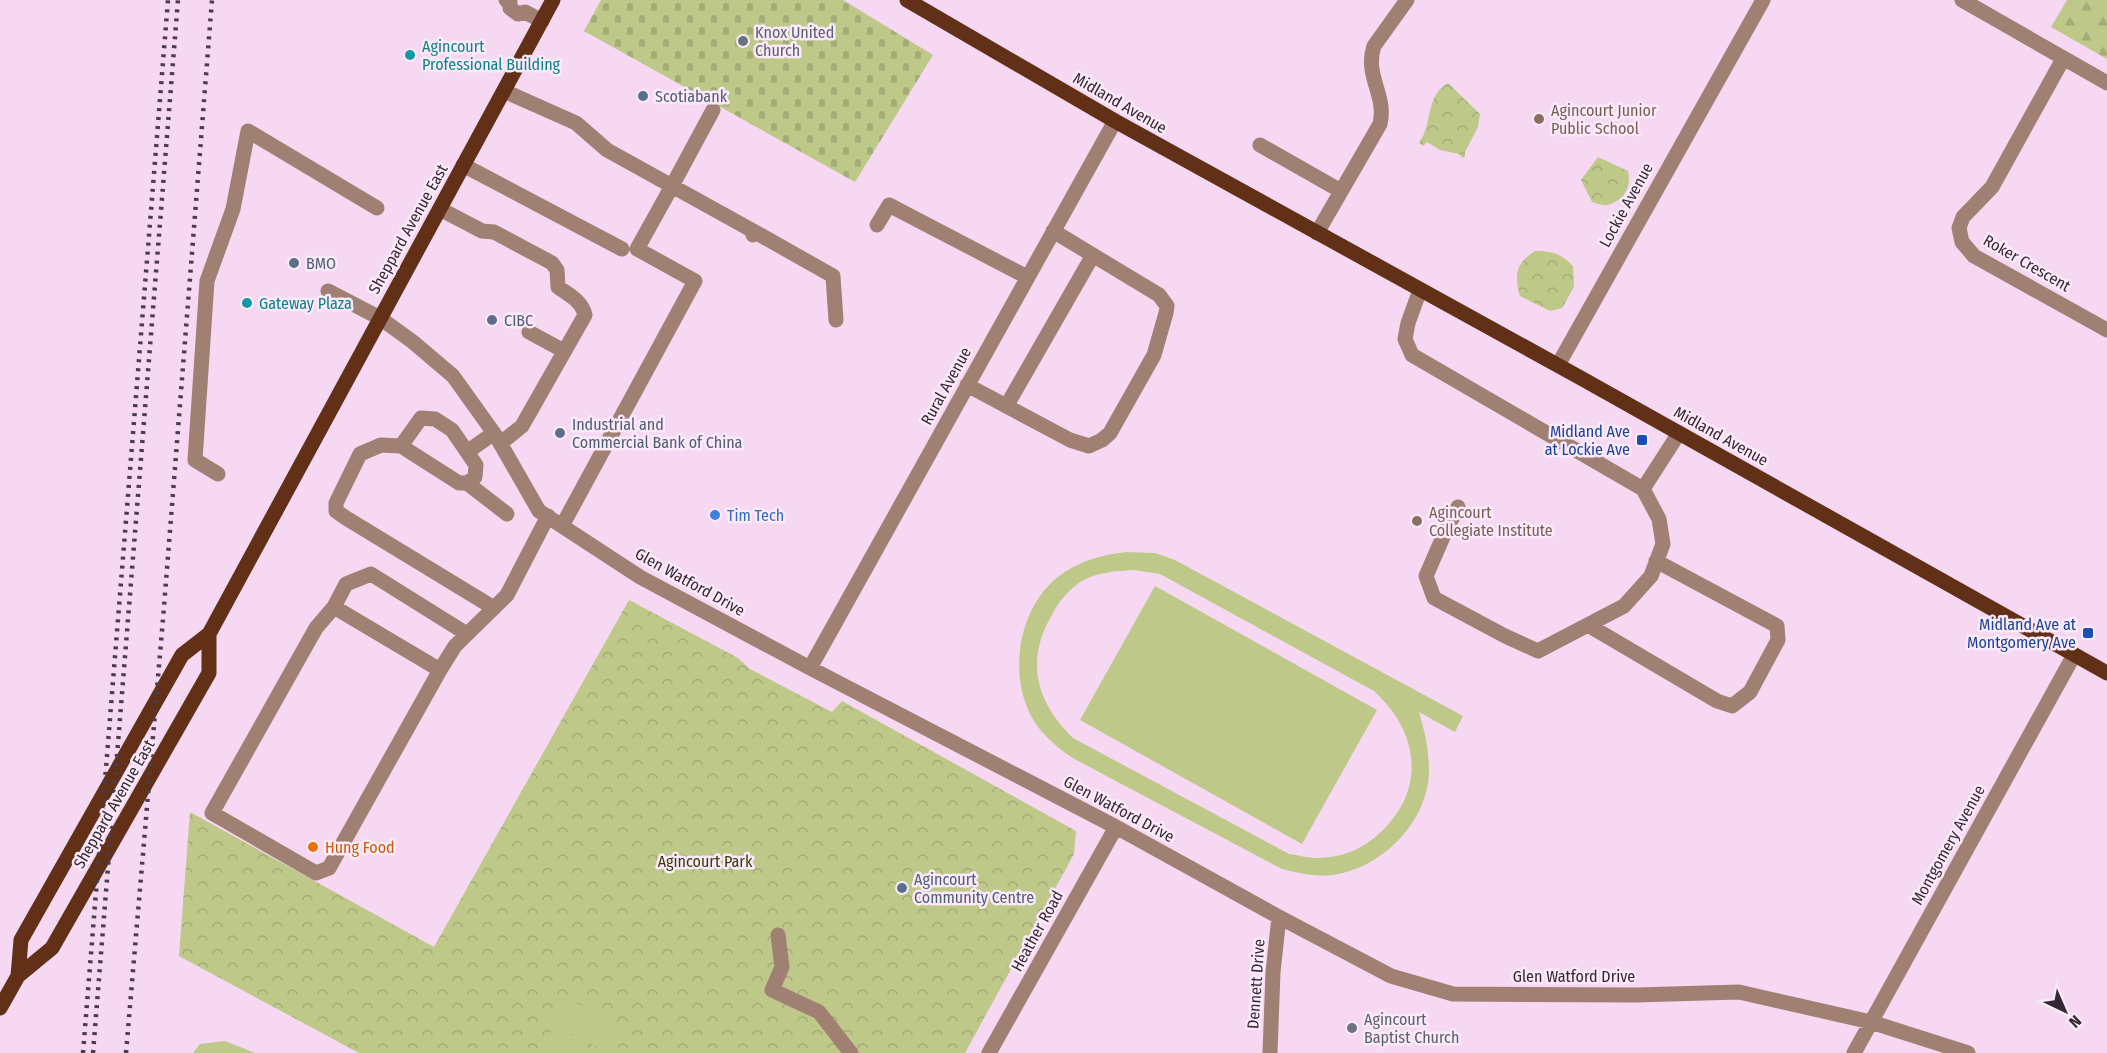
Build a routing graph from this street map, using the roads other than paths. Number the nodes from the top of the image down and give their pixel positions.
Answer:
1 (553, 0) edge
2 (907, 0) edge
3 (1404, 0) edge
4 (1762, 0) edge
5 (1962, 0) edge
6 (515, 3) edge
7 (542, 21) junction
8 (2063, 59) junction
9 (2107, 83) edge
10 (504, 91) junction
11 (713, 110) dead end
12 (1115, 121) junction
13 (1260, 145) dead end
14 (463, 165) junction
15 (672, 186) junction
16 (1341, 191) junction
17 (377, 208) dead end
18 (440, 209) junction
19 (877, 225) dead end
20 (1053, 231) junction
21 (1317, 233) junction
22 (622, 249) dead end
23 (1093, 255) junction
24 (1028, 277) junction
25 (1420, 290) junction
26 (328, 291) dead end
27 (380, 318) junction
28 (836, 320) dead end
29 (2107, 330) edge
30 (529, 332) dead end
31 (564, 351) junction
32 (1558, 365) junction
33 (967, 385) junction
34 (1007, 405) junction
35 (1679, 433) junction
36 (497, 438) junction
37 (401, 446) junction
38 (467, 452) junction
39 (219, 474) dead end
40 (467, 483) junction
41 (1643, 489) junction
42 (1458, 507) dead end
43 (507, 514) dead end
44 (548, 516) junction
45 (562, 526) junction
46 (1656, 561) junction
47 (334, 607) junction
48 (494, 608) junction
49 (1588, 626) junction
50 (209, 634) junction
51 (467, 634) junction
52 (2074, 654) junction
53 (810, 668) junction
54 (440, 670) junction
55 (2107, 673) edge
56 (1116, 827) junction
57 (1279, 917) junction
58 (778, 936) dead end
59 (18, 976) junction
60 (0, 1008) edge
61 (1871, 1022) junction
62 (851, 1053) edge
63 (989, 1053) edge
64 (1270, 1053) edge
65 (1854, 1053) edge
66 (1968, 1053) edge

1 - 7 main road, Sheppard Avenue East
2 - 12 main road, Midland Avenue
3 - 16 street
4 - 32 street, Lockie Avenue
5 - 8 street
6 - 7 street
7 - 10 main road, Sheppard Avenue East
8 - 9 street
8 - 29 street, Roker Crescent
10 - 14 main road, Sheppard Avenue East
10 - 15 street
11 - 15 street
12 - 20 street, Rural Avenue
12 - 21 main road, Midland Avenue
13 - 16 street
14 - 18 main road, Sheppard Avenue East
14 - 22 street
15 - 28 street
15 - 45 street
16 - 21 street
17 - 39 street
18 - 27 main road, Sheppard Avenue East
18 - 31 street
19 - 24 street
20 - 23 street
20 - 24 street, Rural Avenue
21 - 25 main road, Midland Avenue
23 - 34 street
23 - 34 street
24 - 33 street, Rural Avenue
25 - 32 main road, Midland Avenue
25 - 41 street
26 - 27 street, Glen Watford Drive
27 - 36 street, Glen Watford Drive
27 - 50 main road, Sheppard Avenue East
30 - 31 street
31 - 36 street
32 - 35 main road, Midland Avenue
33 - 34 street
33 - 53 street, Rural Avenue
35 - 41 street
35 - 52 main road, Midland Avenue
36 - 38 street
36 - 44 street, Glen Watford Drive
37 - 38 street
37 - 40 street
37 - 48 street
38 - 40 street
40 - 43 street
41 - 46 street
42 - 49 street
44 - 45 street, Glen Watford Drive
44 - 48 street
45 - 53 street, Glen Watford Drive
46 - 49 street
46 - 49 street
47 - 51 street
47 - 54 street
47 - 54 street
48 - 51 street
50 - 59 main road, Sheppard Avenue East
50 - 59 main road, Sheppard Avenue East
51 - 54 street
52 - 55 main road, Midland Avenue
52 - 61 street, Montgomery Avenue
53 - 56 street, Glen Watford Drive
56 - 57 street, Glen Watford Drive
56 - 63 street, Heather Road
57 - 61 street, Glen Watford Drive
57 - 64 street, Dennett Drive
58 - 62 street
59 - 60 main road, Sheppard Avenue East
61 - 65 street, Montgomery Avenue
61 - 66 street, Glen Watford Drive

